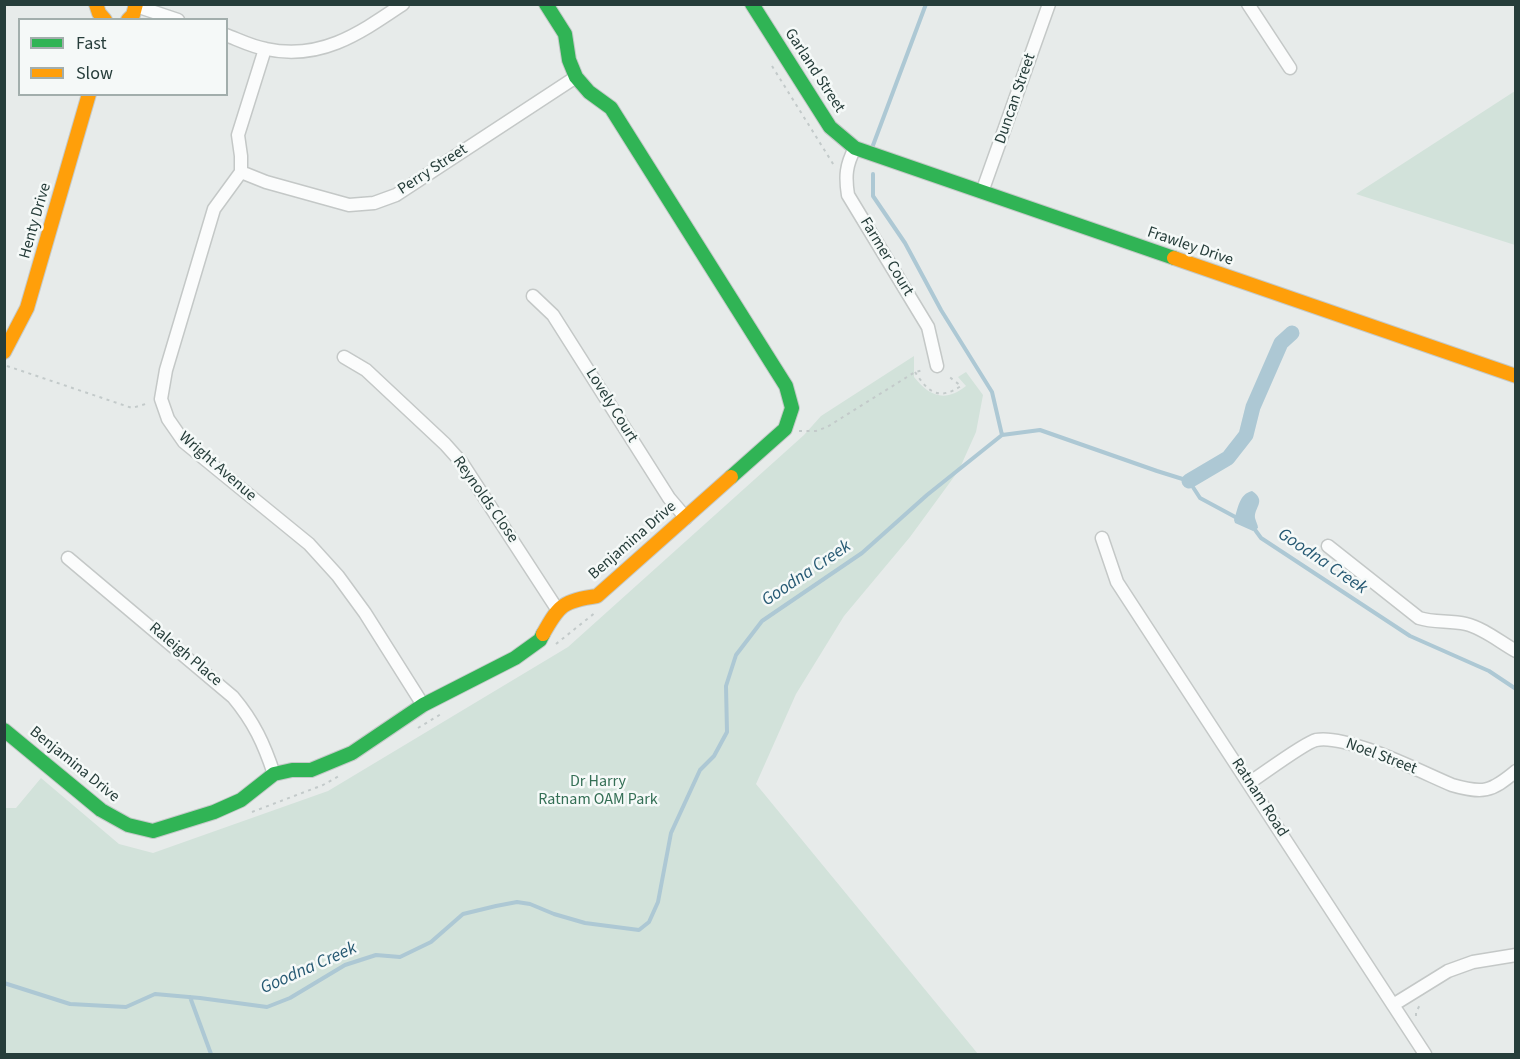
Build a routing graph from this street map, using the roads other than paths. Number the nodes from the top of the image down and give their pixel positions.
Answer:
1 (96, 4) edge
2 (403, 4) edge
3 (546, 4) edge
4 (752, 4) edge
5 (1049, 4) edge
6 (1248, 4) edge
7 (136, 5) edge
8 (103, 18) edge
9 (172, 18) edge
10 (228, 36) edge
11 (265, 49) junction
12 (1290, 68) dead end
13 (576, 77) junction
14 (88, 96) edge
15 (855, 148) junction
16 (241, 172) junction
17 (982, 192) junction
18 (533, 296) dead end
19 (4, 352) edge
20 (344, 357) dead end
21 (937, 366) road end
22 (1515, 376) edge
23 (686, 518) junction
24 (1102, 538) dead end
25 (1328, 546) dead end
26 (68, 558) dead end
27 (557, 609) junction
28 (1515, 651) edge
29 (423, 705) junction
30 (4, 730) edge
31 (1515, 771) edge
32 (274, 774) junction
33 (1250, 783) junction
34 (1515, 955) edge
35 (1393, 1005) junction
36 (1425, 1054) edge

1 - 8 street
2 - 11 street
3 - 13 street
4 - 15 street, Garland Street
5 - 17 street, Duncan Street
6 - 12 street
7 - 9 street
10 - 11 street
11 - 16 street
13 - 16 street, Perry Street
13 - 23 street, Benjamina Drive
14 - 19 street, Henty Drive
15 - 17 street, Frawley Drive
15 - 21 street, Farmer Court
16 - 29 street, Wright Avenue
17 - 22 street, Frawley Drive
18 - 23 street, Lovely Court
20 - 27 street, Reynolds Close
23 - 27 street, Benjamina Drive
24 - 33 street, Ratnam Road
25 - 28 street
26 - 32 street, Raleigh Place
27 - 29 street
29 - 32 street
30 - 32 street, Benjamina Drive
31 - 33 street, Noel Street
33 - 35 street, Ratnam Road
34 - 35 street
35 - 36 street, Ratnam Road

